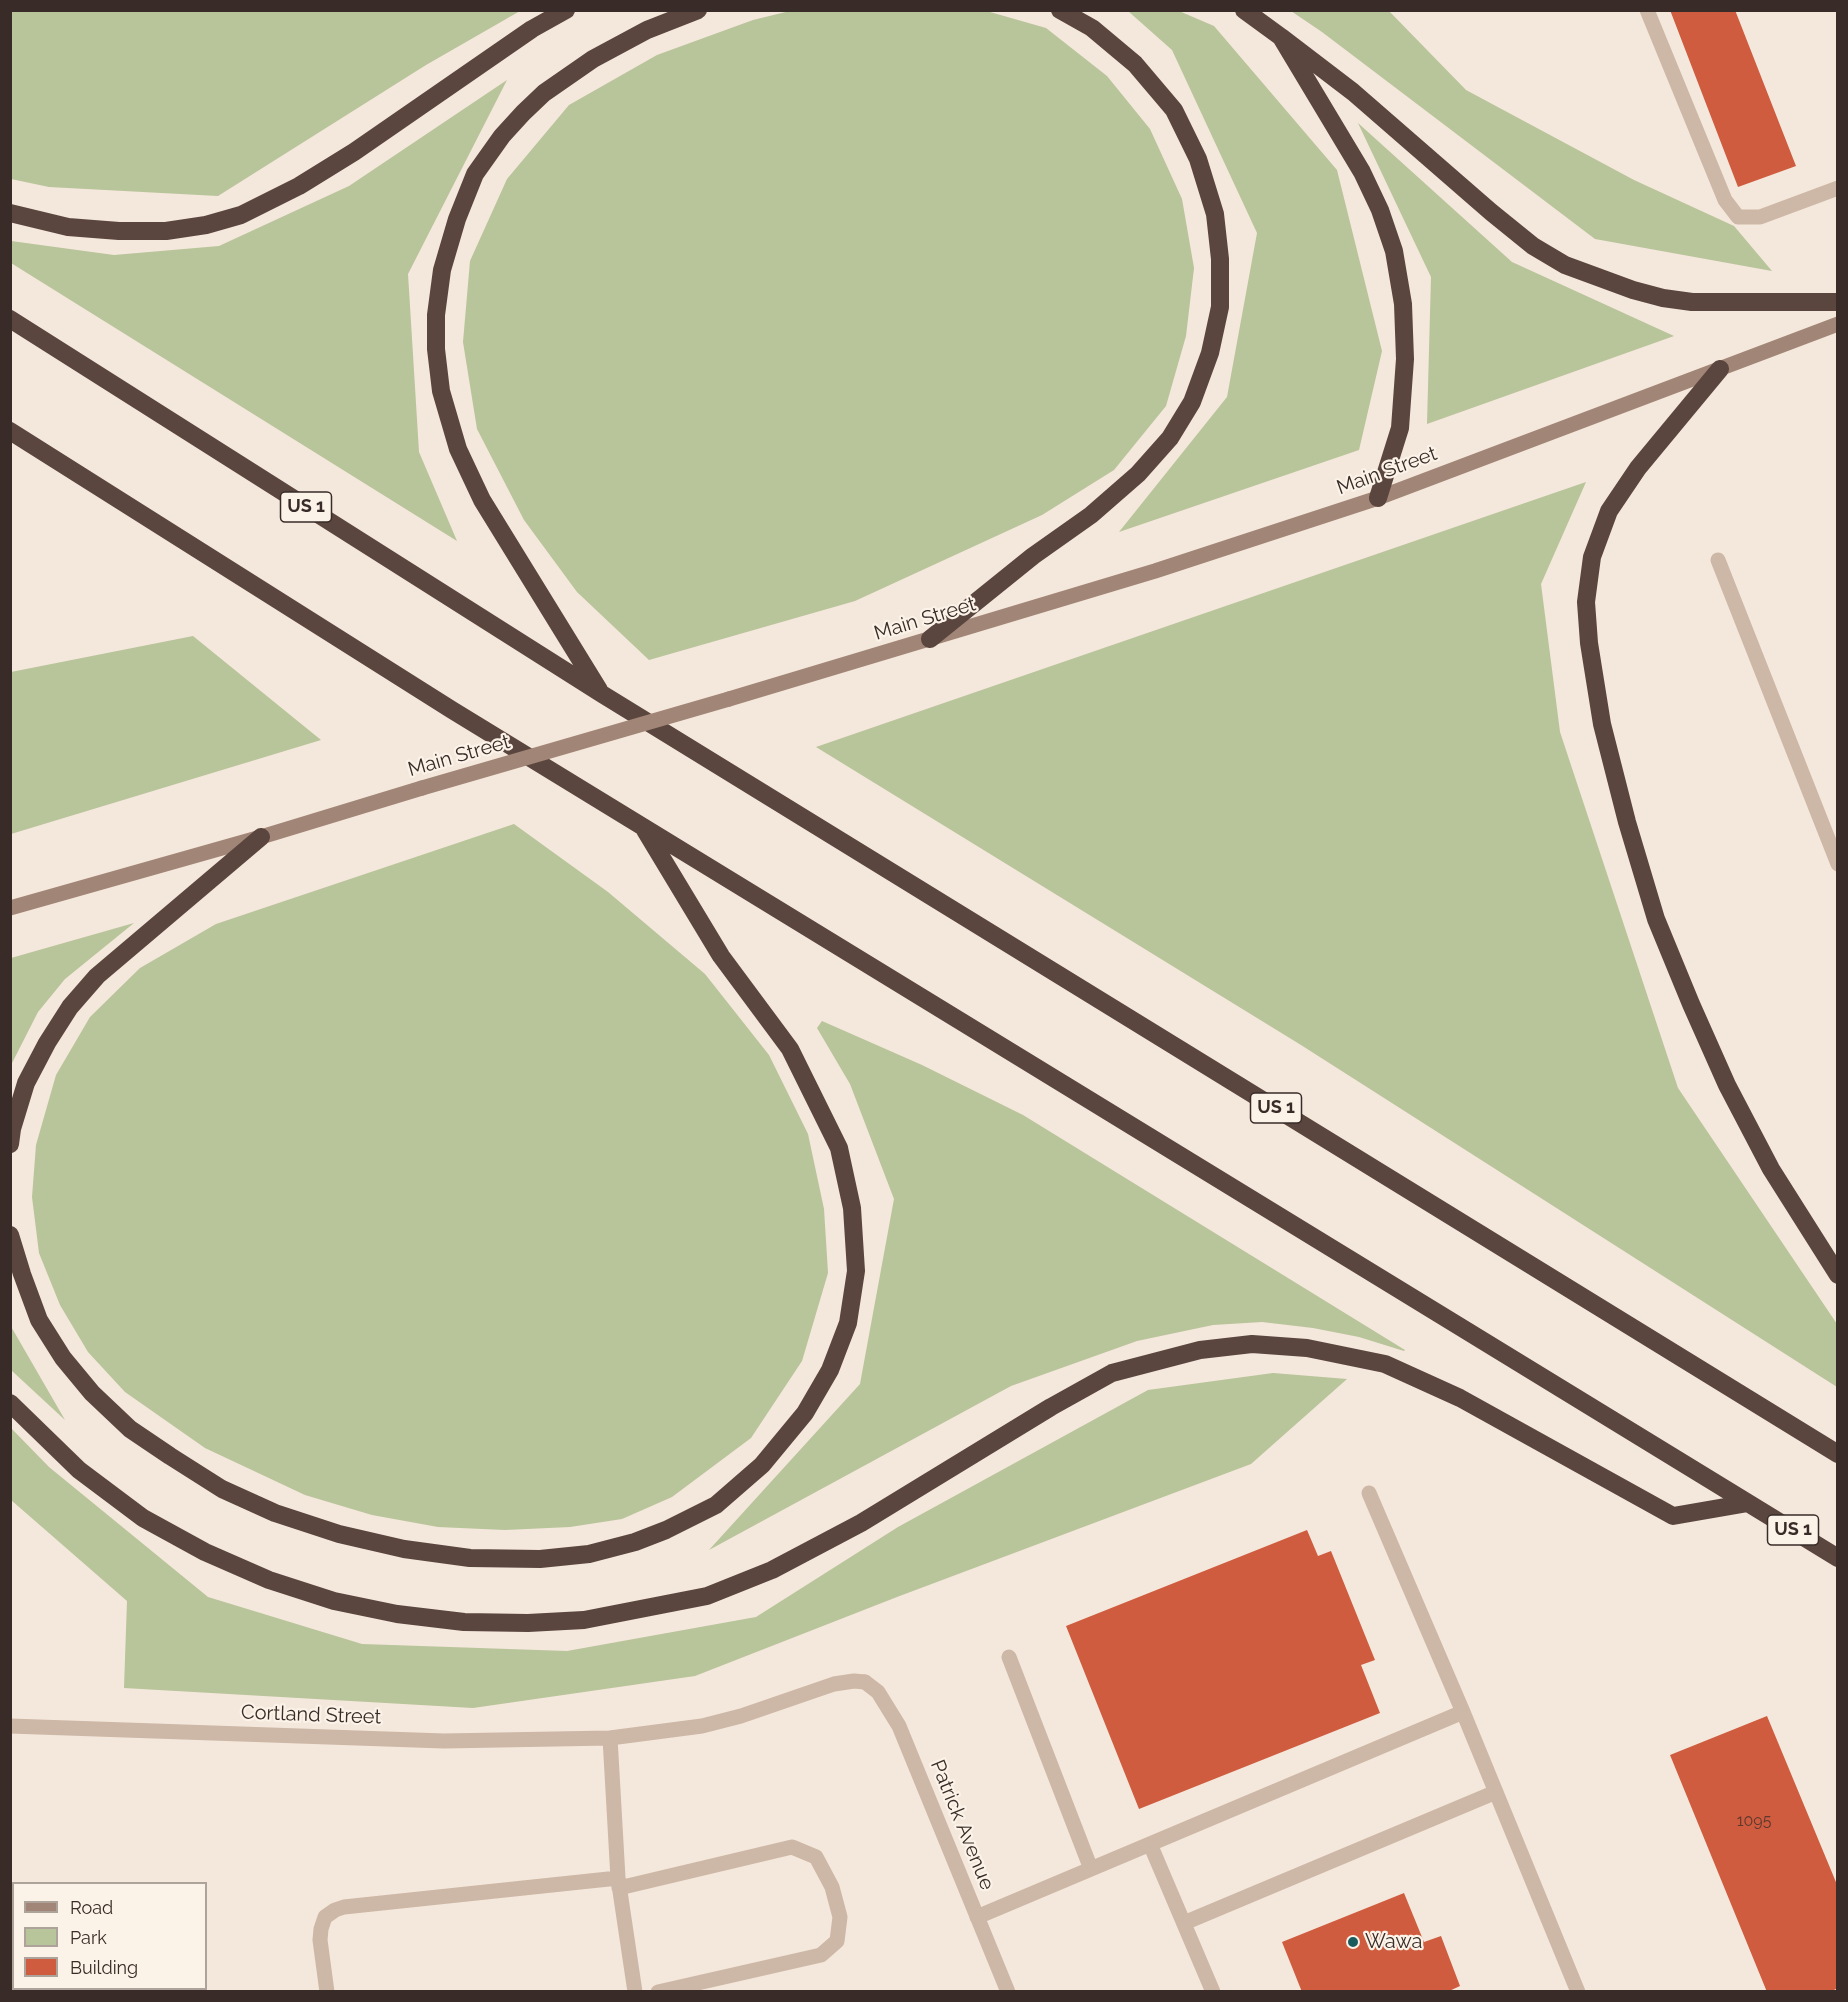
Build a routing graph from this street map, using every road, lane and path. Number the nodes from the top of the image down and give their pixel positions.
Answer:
1 (566, 10) edge
2 (698, 10) edge
3 (1060, 10) edge
4 (1244, 10) edge
5 (1647, 10) edge
6 (1281, 37) junction
7 (1838, 188) edge
8 (10, 213) edge
9 (1838, 302) edge
10 (10, 319) edge
11 (1838, 324) edge
12 (1720, 369) junction
13 (10, 431) edge
14 (1378, 498) junction
15 (1718, 560) dead end
16 (930, 639) junction
17 (602, 694) junction
18 (642, 825) junction
19 (261, 837) junction
20 (1838, 864) edge
21 (10, 908) edge
22 (10, 1144) edge
23 (10, 1236) edge
24 (1838, 1275) edge
25 (10, 1403) edge
26 (1838, 1454) edge
27 (1369, 1493) dead end
28 (1748, 1503) junction
29 (1838, 1558) edge
30 (1009, 1657) dead end
31 (865, 1682) joint
32 (1463, 1712) junction
33 (10, 1726) edge
34 (610, 1738) junction
35 (1496, 1792) junction
36 (1150, 1844) junction
37 (1091, 1869) junction
38 (618, 1883) junction
39 (977, 1917) junction
40 (1184, 1923) junction
41 (327, 1992) edge
42 (635, 1992) edge
43 (658, 1992) edge
44 (1008, 1992) edge
45 (1213, 1992) edge
46 (1578, 1992) edge

1 - 8 highway
2 - 17 highway
3 - 16 highway
4 - 6 highway
5 - 7 street
6 - 9 highway
6 - 14 highway
10 - 17 highway, US 1
11 - 12 main road, Main Street
12 - 14 main road, Main Street
12 - 24 highway
13 - 18 highway, US 1
14 - 16 main road, Main Street
15 - 20 street
16 - 19 main road, Main Street, bridge
17 - 26 highway, US 1
18 - 23 highway
18 - 28 highway, US 1
19 - 21 main road, Main Street
19 - 22 highway
25 - 28 highway
27 - 32 street
28 - 29 highway, US 1
30 - 37 street
31 - 34 street, Cortland Street
31 - 39 street, Patrick Avenue
32 - 35 street
32 - 36 street
33 - 34 street, Cortland Street
34 - 38 street
35 - 40 street
35 - 46 street
36 - 37 street
36 - 40 street
37 - 39 street
38 - 41 street
38 - 42 street
38 - 43 street
39 - 44 street, Patrick Avenue
40 - 45 street

